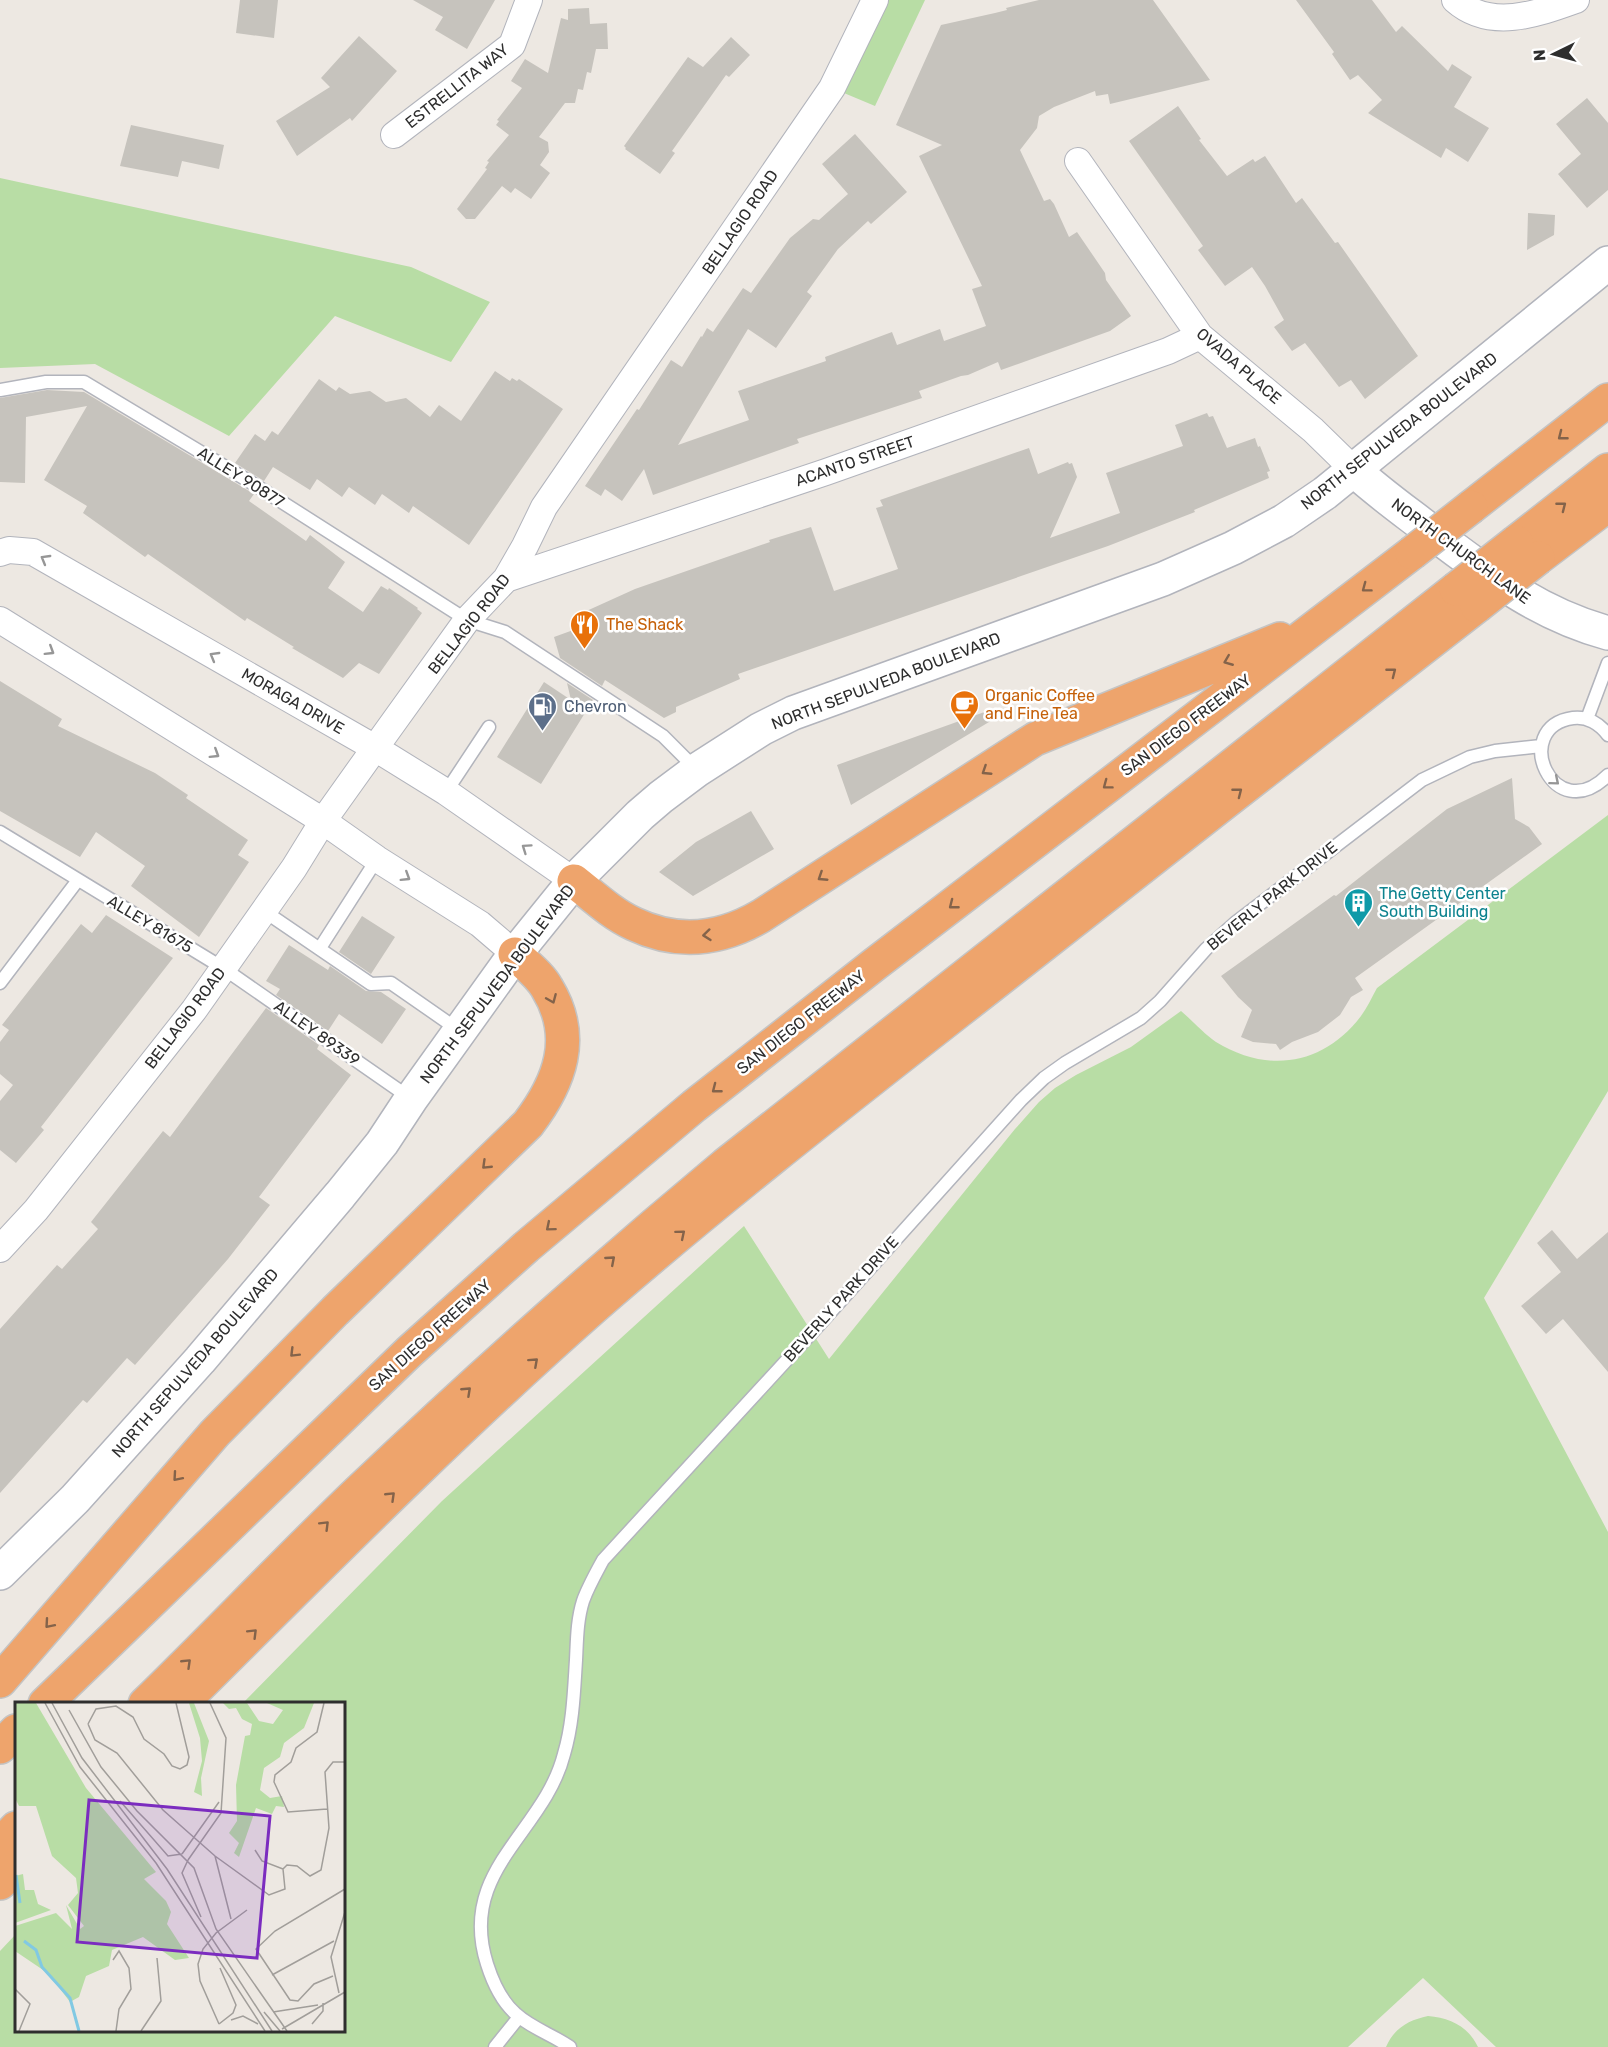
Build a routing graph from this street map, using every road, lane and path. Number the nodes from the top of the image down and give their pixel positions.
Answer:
1 (529, 0) edge
2 (875, 0) edge
3 (1455, 0) edge
4 (1576, 0) edge
5 (394, 135) dead end
6 (1078, 161) dead end
7 (1608, 263) edge
8 (1200, 336) junction
9 (0, 390) edge
10 (1608, 400) edge
11 (1354, 470) junction
12 (1608, 470) edge
13 (1608, 505) edge
14 (1527, 550) junction
15 (0, 553) edge
16 (506, 579) junction
17 (1466, 598) junction
18 (0, 620) edge
19 (467, 620) junction
20 (1321, 623) junction
21 (1608, 633) edge
22 (1608, 663) edge
23 (1587, 719) junction
24 (489, 727) dead end
25 (1608, 735) edge
26 (1541, 746) junction
27 (375, 748) junction
28 (697, 770) junction
29 (1608, 775) edge
30 (446, 792) junction
31 (323, 821) junction
32 (0, 831) edge
33 (377, 859) junction
34 (78, 880) junction
35 (574, 881) junction
36 (264, 911) junction
37 (320, 948) junction
38 (515, 954) junction
39 (223, 968) junction
40 (0, 983) edge
41 (460, 1031) junction
42 (411, 1099) junction
43 (0, 1249) edge
44 (0, 1573) edge
45 (0, 1681) edge
46 (47, 1702) edge
47 (147, 1702) edge
48 (183, 1702) edge
49 (15, 1732) edge
50 (0, 1747) edge
51 (15, 1829) edge
52 (0, 1845) edge
53 (15, 1868) edge
54 (0, 1883) edge
55 (519, 2017) junction
56 (495, 2047) edge
57 (570, 2047) edge

1 - 5 street, ESTRELLITA WAY
2 - 16 street, BELLAGIO ROAD
3 - 4 street
6 - 8 street, OVADA PLACE
7 - 11 main road, NORTH SEPULVEDA BOULEVARD
8 - 11 street, OVADA PLACE
8 - 16 street, ACANTO STREET
9 - 19 lane, ALLEY 90877
10 -> 20 highway, SAN DIEGO FREEWAY, bridge
11 - 21 main road, NORTH CHURCH LANE
11 - 28 main road, NORTH SEPULVEDA BOULEVARD
14 -> 12 highway
13 - 14 highway
14 - 17 highway, bridge
27 -> 15 street, MORAGA DRIVE
16 - 19 street, BELLAGIO ROAD
47 -> 17 highway
48 -> 17 highway
18 -> 31 street
19 - 27 street, BELLAGIO ROAD
19 - 28 lane, ALLEY 90877
20 -> 35 highway
20 -> 46 highway, SAN DIEGO FREEWAY
22 - 23 lane
23 - 25 lane
23 - 26 lane
24 - 30 lane
26 -> 29 lane
26 - 55 lane, BEVERLY PARK DRIVE
27 - 30 street, MORAGA DRIVE
27 - 31 street, BELLAGIO ROAD
28 - 35 main road, NORTH SEPULVEDA BOULEVARD
35 -> 30 street, MORAGA DRIVE
31 - 33 street
31 - 36 street, BELLAGIO ROAD
32 - 34 lane, ALLEY 81675
33 - 37 lane
33 -> 38 street
34 - 39 lane, ALLEY 81675
34 - 40 lane
35 - 38 main road, NORTH SEPULVEDA BOULEVARD
36 - 37 lane
36 - 39 street, BELLAGIO ROAD
37 - 41 lane
38 - 41 main road, NORTH SEPULVEDA BOULEVARD
38 -> 45 highway
39 - 42 lane, ALLEY 89339
39 - 43 street, BELLAGIO ROAD
41 - 42 main road, NORTH SEPULVEDA BOULEVARD
42 - 44 main road, NORTH SEPULVEDA BOULEVARD
49 - 50 highway
51 - 52 highway
53 - 54 highway
55 - 56 lane
55 - 57 lane, BEVERLY PARK DRIVE

